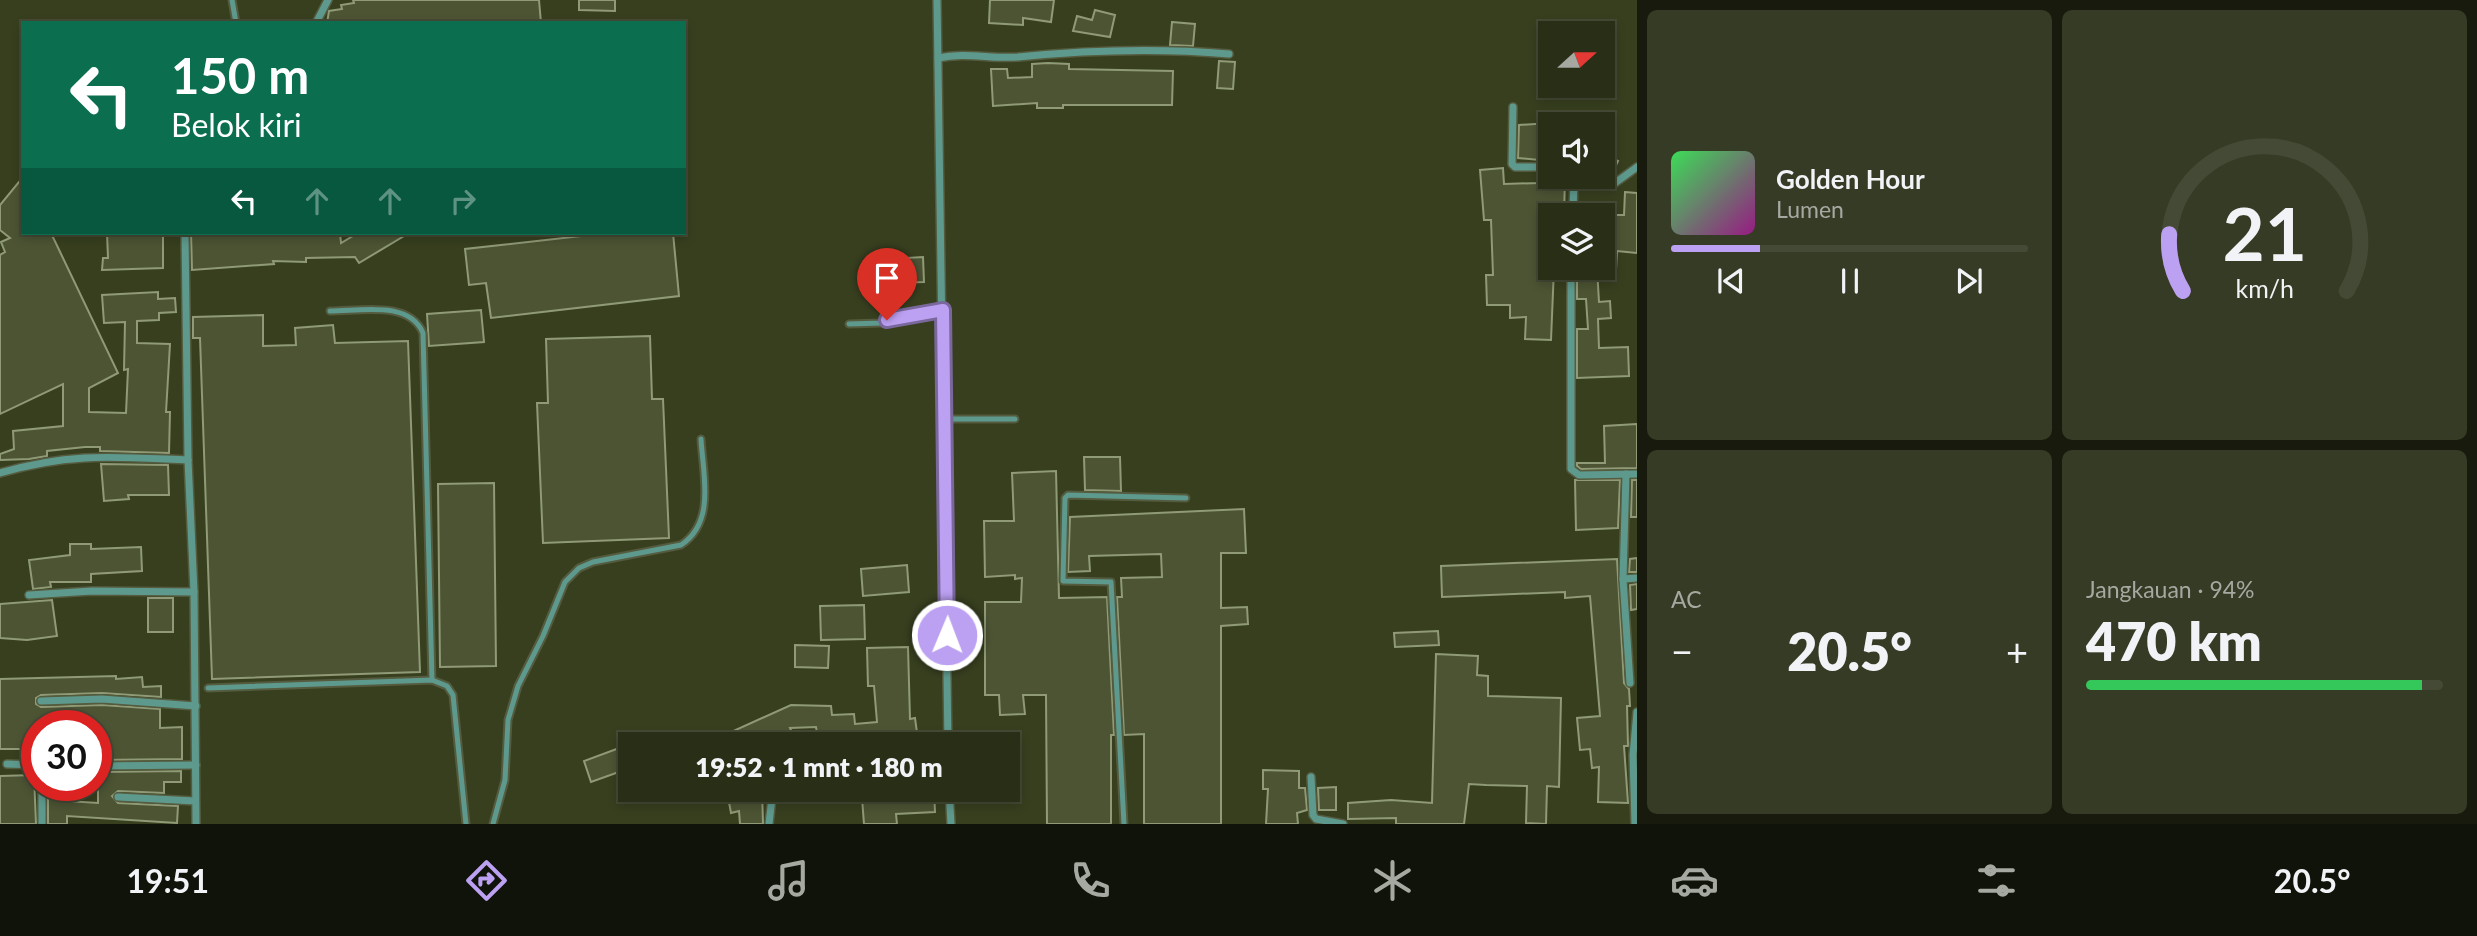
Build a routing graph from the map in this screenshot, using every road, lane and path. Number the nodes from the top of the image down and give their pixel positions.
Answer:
1 (232, 0) edge
2 (328, 0) edge
3 (937, 0) edge
4 (236, 21) edge
5 (317, 21) edge
6 (1229, 54) dead end
7 (938, 58) junction
8 (1513, 107) dead end
9 (1538, 167) edge
10 (1637, 167) edge
11 (1615, 183) edge
12 (185, 235) edge
13 (1571, 280) edge
14 (943, 310) junction
15 (330, 311) dead end
16 (849, 324) dead end
17 (946, 419) junction
18 (1015, 419) dead end
19 (701, 439) dead end
20 (188, 460) junction
21 (0, 473) edge
22 (1626, 474) junction
23 (1637, 474) edge
24 (1186, 498) dead end
25 (1637, 578) edge
26 (1623, 579) junction
27 (194, 592) junction
28 (29, 595) dead end
29 (432, 680) junction
30 (1630, 683) dead end
31 (208, 688) dead end
32 (40, 701) dead end
33 (196, 706) junction
34 (1637, 712) edge
35 (948, 732) edge
36 (7, 764) dead end
37 (21, 764) edge
38 (196, 765) junction
39 (112, 766) edge
40 (1311, 777) dead end
41 (118, 797) dead end
42 (42, 801) edge
43 (195, 801) junction
44 (772, 802) edge
45 (950, 802) edge
46 (42, 824) edge
47 (196, 824) edge
48 (466, 824) edge
49 (493, 824) edge
50 (769, 824) edge
51 (951, 824) edge
52 (1125, 824) edge
53 (1343, 824) edge
54 (1635, 824) edge

1 - 4 lane
2 - 5 street
3 - 7 street
6 - 7 street
7 - 14 street
8 - 9 street
10 - 11 street
12 - 20 street
13 - 22 street
14 - 16 lane
14 - 17 street
15 - 29 lane
17 - 18 lane
17 - 35 street
19 - 49 lane
20 - 21 street
20 - 27 street
22 - 23 street
22 - 26 street
24 - 52 lane
25 - 26 street
26 - 30 street
27 - 28 street
27 - 33 street
29 - 31 lane
29 - 48 lane
32 - 33 street
33 - 38 street
34 - 54 street
36 - 37 street
38 - 39 street
38 - 43 street
40 - 53 street
41 - 43 street
42 - 46 street
43 - 47 street
44 - 50 street
45 - 51 street

